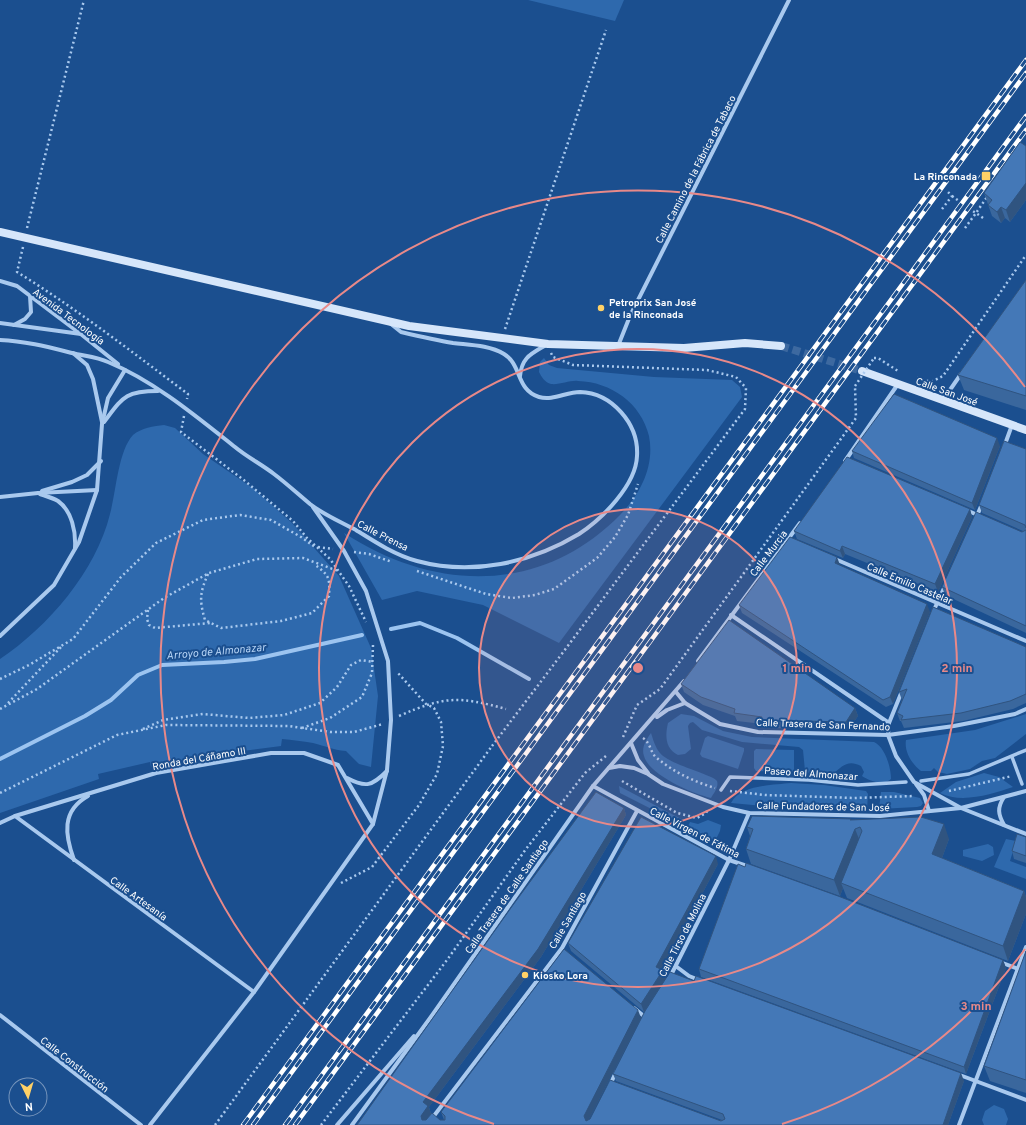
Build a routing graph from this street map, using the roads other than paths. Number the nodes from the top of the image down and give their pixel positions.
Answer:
1 (789, 0) edge
2 (0, 232) edge
3 (0, 281) edge
4 (30, 296) junction
5 (386, 320) junction
6 (0, 324) edge
7 (13, 325) junction
8 (82, 334) junction
9 (0, 340) edge
10 (548, 344) junction
11 (781, 346) tunnel mouth
12 (617, 347) junction
13 (73, 353) junction
14 (124, 370) junction
15 (862, 371) tunnel mouth
16 (964, 371) edge
17 (520, 378) junction
18 (898, 384) junction
19 (159, 391) junction
20 (942, 400) junction
21 (102, 424) junction
22 (1013, 425) junction
23 (1026, 430) edge
24 (1002, 453) edge
25 (847, 459) junction
26 (101, 461) junction
27 (854, 462) edge
28 (842, 465) edge
29 (97, 490) junction
30 (38, 493) junction
31 (0, 497) edge
32 (983, 501) edge
33 (312, 506) junction
34 (963, 509) edge
35 (978, 515) junction
36 (984, 518) edge
37 (802, 520) edge
38 (974, 522) edge
39 (789, 539) junction
40 (796, 542) edge
41 (74, 550) junction
42 (831, 557) edge
43 (946, 583) edge
44 (937, 603) junction
45 (732, 615) junction
46 (930, 620) edge
47 (0, 636) edge
48 (1026, 641) edge
49 (694, 666) edge
50 (685, 679) edge
51 (904, 686) edge
52 (676, 692) junction
53 (685, 703) junction
54 (1026, 709) edge
55 (651, 720) junction
56 (889, 723) junction
57 (888, 736) junction
58 (631, 743) junction
59 (1026, 750) edge
60 (1012, 757) junction
61 (609, 768) junction
62 (387, 770) junction
63 (648, 774) junction
64 (345, 778) junction
65 (921, 781) dead end
66 (906, 782) dead end
67 (914, 782) junction
68 (1022, 784) dead end
69 (593, 786) junction
70 (721, 790) dead end
71 (1026, 791) edge
72 (95, 792) junction
73 (1004, 797) junction
74 (961, 808) junction
75 (637, 811) junction
76 (929, 811) junction
77 (749, 813) junction
78 (14, 816) junction
79 (0, 823) edge
80 (373, 824) junction
81 (1004, 825) junction
82 (1026, 834) edge
83 (74, 860) junction
84 (729, 860) junction
85 (756, 869) edge
86 (1026, 947) edge
87 (562, 948) junction
88 (568, 953) edge
89 (996, 960) edge
90 (677, 967) junction
91 (1018, 969) junction
92 (669, 980) edge
93 (703, 981) edge
94 (254, 992) junction
95 (627, 1002) edge
96 (649, 1011) edge
97 (433, 1014) junction
98 (0, 1015) edge
99 (645, 1018) junction
100 (642, 1024) edge
101 (620, 1064) edge
102 (954, 1073) edge
103 (976, 1081) junction
104 (611, 1083) junction
105 (618, 1086) edge
106 (607, 1090) edge
107 (1026, 1100) edge
108 (434, 1116) junction
109 (440, 1121) edge
110 (141, 1125) edge
111 (150, 1125) edge
112 (337, 1125) edge
113 (352, 1125) edge
114 (427, 1125) edge
115 (959, 1125) edge

1 - 12 street, Calle Camino de la Fábrica de Tabaco
2 - 5 main road
3 - 4 street, Avenida Tecnología
4 - 7 street
4 - 8 street, Avenida Tecnología
5 - 10 main road
5 - 17 street, Calle Prensa
6 - 7 street
7 - 8 street
8 - 14 street, Avenida Tecnología
9 - 13 street
10 - 12 main road
10 - 17 street
11 - 12 main road
13 - 14 street
13 - 21 street
14 - 19 street, Calle Prensa
14 - 21 street
15 - 18 main road, Calle San José
16 - 20 street
17 - 33 street, Calle Prensa
18 - 20 main road, Calle San José
18 - 25 street
19 - 21 street
19 - 33 street, Calle Prensa
20 - 22 main road, Calle San José
21 - 26 street
22 - 23 main road, Calle San José
22 - 24 street
25 - 27 street
25 - 28 street
26 - 29 street
26 - 30 street
29 - 30 street
29 - 41 street
30 - 31 street
30 - 41 street
32 - 35 street
33 - 62 street
34 - 35 street
35 - 36 street
35 - 38 street
37 - 39 street, Calle Murcia
39 - 40 street
39 - 45 street, Calle Murcia
41 - 47 street
42 - 44 street, Calle Emilio Castelar
43 - 44 street
44 - 46 street
44 - 48 street, Calle Emilio Castelar
45 - 49 street, Calle Murcia
45 - 56 street
50 - 52 street
51 - 56 street
52 - 53 street, Calle Trasera de San Fernando
52 - 55 street, Calle Trasera de Calle Santiago
53 - 55 street
53 - 57 street, Calle Trasera de San Fernando
54 - 57 street, Calle Trasera de San Fernando
55 - 58 street, Calle Trasera de Calle Santiago
56 - 57 street
57 - 67 street
58 - 61 street, Calle Trasera de Calle Santiago
58 - 63 street, Calle Fundadores de San José
59 - 60 street
60 - 65 street
60 - 68 street
61 - 63 street, Calle Fundadores de San José
61 - 69 street, Calle Trasera de Calle Santiago
62 - 64 street
62 - 80 street
63 - 77 street, Calle Fundadores de San José
64 - 72 street, Ronda del Cáñamo III
64 - 80 street, Ronda del Cáñamo III
66 - 70 street, Paseo del Almonazar
67 - 74 street
67 - 76 street
69 - 75 street, Calle Virgen de Fátima
69 - 97 street, Calle Trasera de Calle Santiago
71 - 73 street, Calle Fundadores de San José
72 - 78 street, Ronda del Cáñamo III
72 - 83 street
73 - 74 street, Calle Fundadores de San José
73 - 81 street
74 - 76 street, Calle Fundadores de San José
74 - 81 street
75 - 84 street, Calle Virgen de Fátima
75 - 87 street, Calle Santiago
76 - 77 street, Calle Fundadores de San José
77 - 84 street, Calle Tirso de Molina
78 - 79 street, Ronda del Cáñamo III
78 - 83 street, Calle Artesanía
80 - 94 street
81 - 82 street
83 - 94 street, Calle Artesanía
84 - 85 street, Calle Virgen de Fátima
84 - 90 street, Calle Tirso de Molina
86 - 91 street
87 - 88 street
87 - 108 street, Calle Santiago
89 - 91 street
90 - 92 street, Calle Tirso de Molina
90 - 93 street
91 - 103 street
94 - 111 street
95 - 99 street
96 - 99 street
97 - 112 street, Calle Trasera de Calle Santiago
97 - 113 street, Calle Trasera de Calle Santiago
98 - 110 street, Calle Construcción
99 - 100 street
101 - 104 street
102 - 103 street
103 - 107 street
103 - 115 street
104 - 105 street
104 - 106 street
108 - 109 street
108 - 114 street, Calle Santiago

